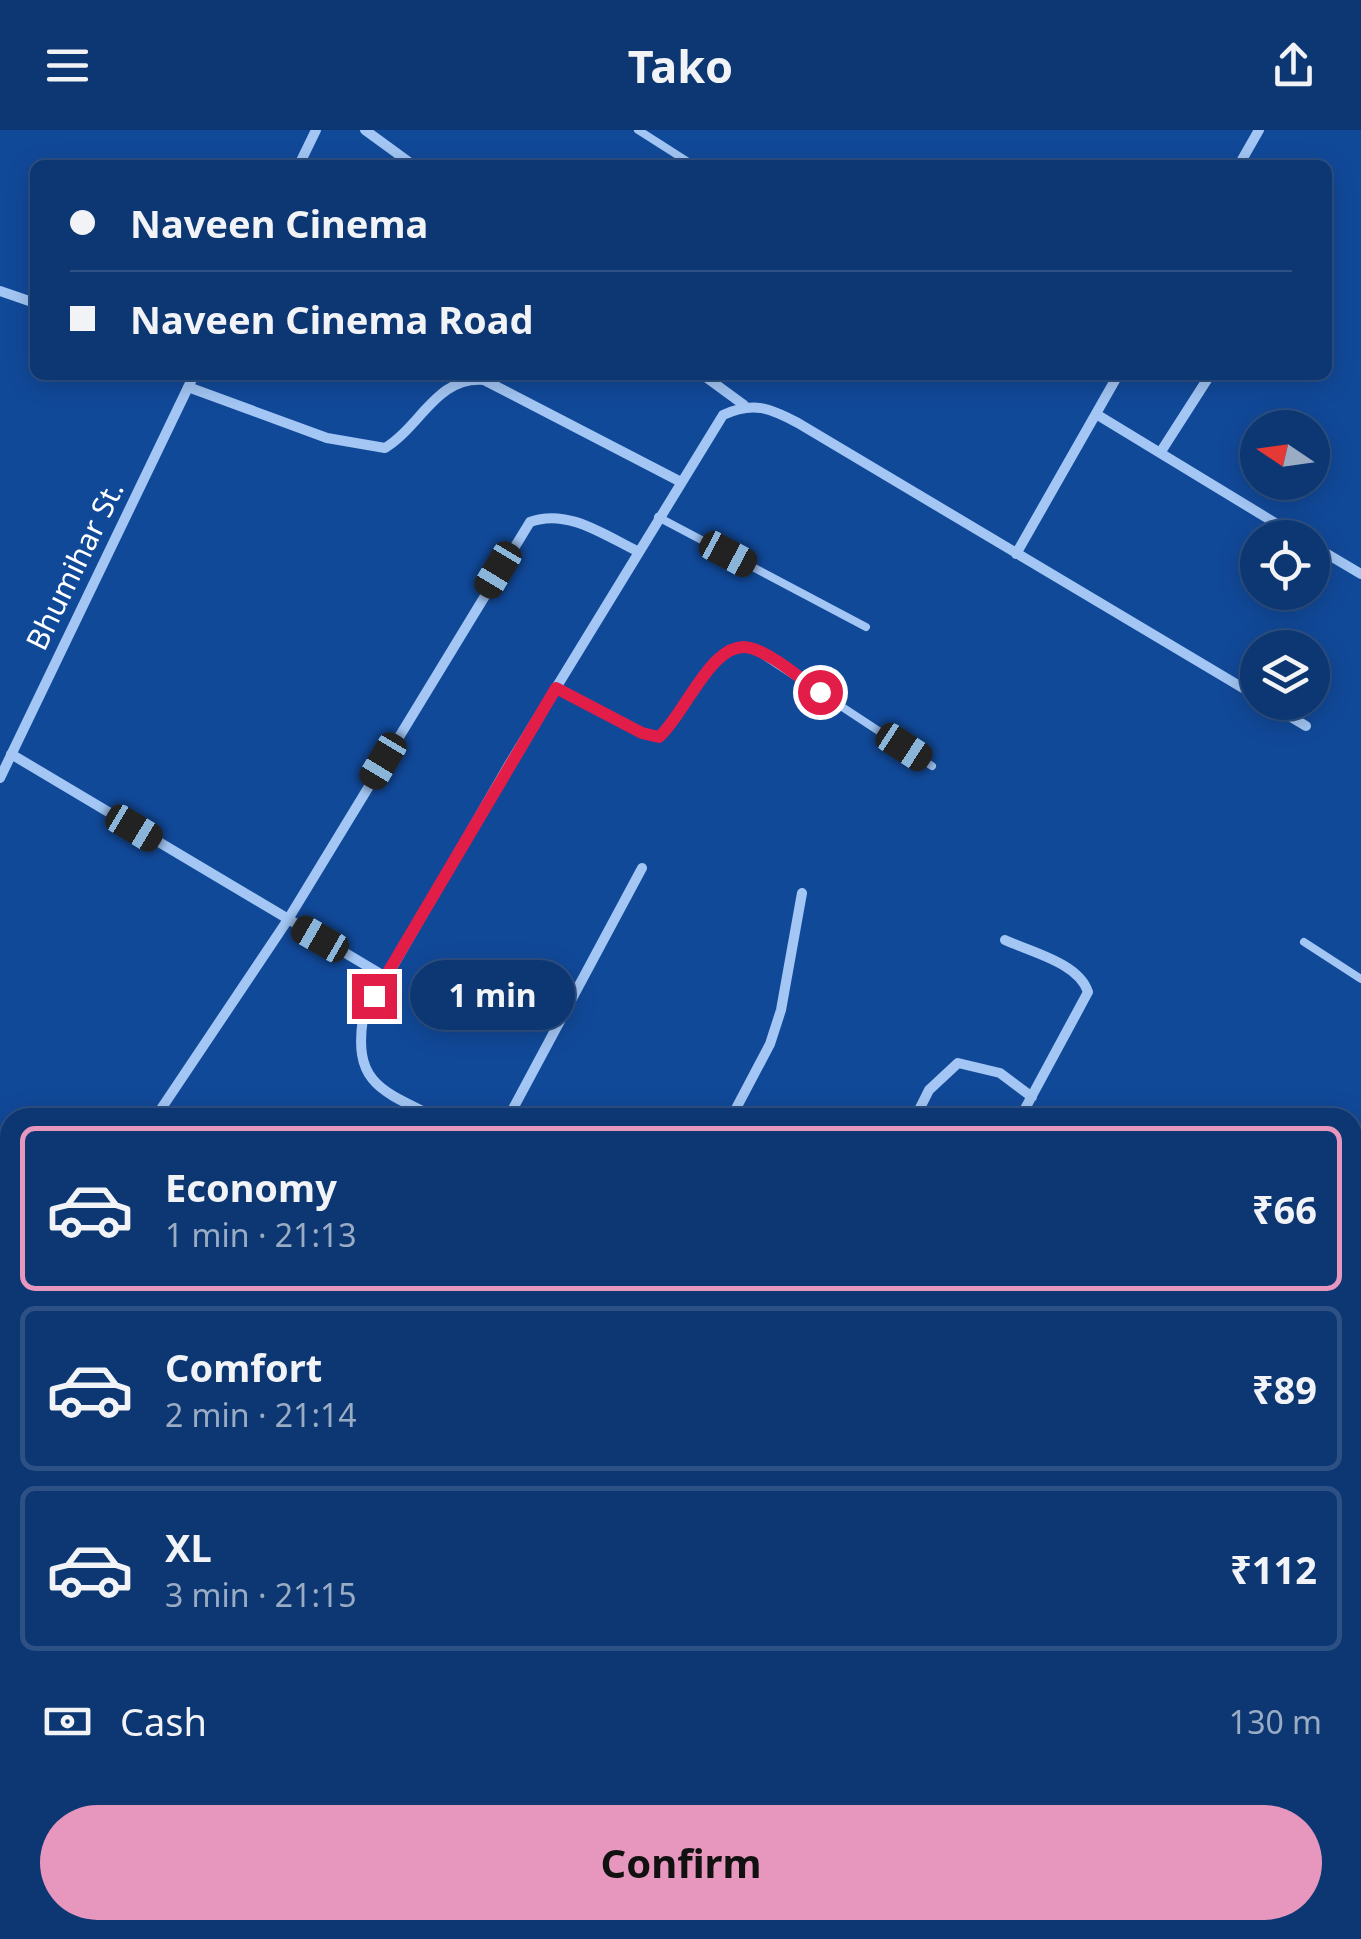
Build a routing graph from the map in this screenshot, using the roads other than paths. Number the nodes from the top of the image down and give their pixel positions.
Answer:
1 (316, 130) edge
2 (365, 130) edge
3 (638, 130) edge
4 (1259, 130) edge
5 (301, 160) edge
6 (407, 160) edge
7 (686, 160) edge
8 (1242, 160) edge
9 (0, 291) edge
10 (30, 302) edge
11 (192, 380) edge
12 (462, 380) edge
13 (484, 380) edge
14 (709, 380) edge
15 (1115, 380) edge
16 (1207, 380) edge
17 (188, 387) junction
18 (744, 405) junction
19 (1096, 414) junction
20 (1160, 453) junction
21 (680, 482) junction
22 (658, 517) junction
23 (1270, 520) edge
24 (638, 551) junction
25 (1016, 554) junction
26 (1330, 556) edge
27 (1361, 574) edge
28 (866, 626) dead end
29 (1240, 686) edge
30 (556, 688) junction
31 (1296, 720) edge
32 (1306, 726) dead end
33 (12, 754) junction
34 (932, 766) dead end
35 (0, 778) edge
36 (642, 868) dead end
37 (802, 893) dead end
38 (287, 921) junction
39 (1005, 940) dead end
40 (1304, 942) dead end
41 (384, 976) junction
42 (1361, 980) edge
43 (1032, 1097) junction
44 (162, 1108) edge
45 (419, 1108) edge
46 (513, 1108) edge
47 (736, 1108) edge
48 (920, 1108) edge
49 (1026, 1108) edge

1 - 5 street
2 - 6 street
3 - 7 lane
4 - 8 street
9 - 10 street
11 - 17 street, Bhumihar St.
12 - 17 street
13 - 21 street
14 - 18 street
15 - 19 street
16 - 20 street
17 - 33 street, Bhumihar St.
18 - 21 street
18 - 25 street
19 - 20 street
19 - 25 street
20 - 23 street
21 - 22 street
22 - 24 street
22 - 28 lane
24 - 30 street
24 - 38 street
25 - 29 street
26 - 27 street
30 - 34 lane
30 - 41 street
31 - 32 street
33 - 35 street, Bhumihar St.
33 - 38 street
36 - 46 street
37 - 47 street
38 - 41 street
38 - 44 street
39 - 43 street
40 - 42 lane
41 - 45 street
43 - 48 street
43 - 49 street

